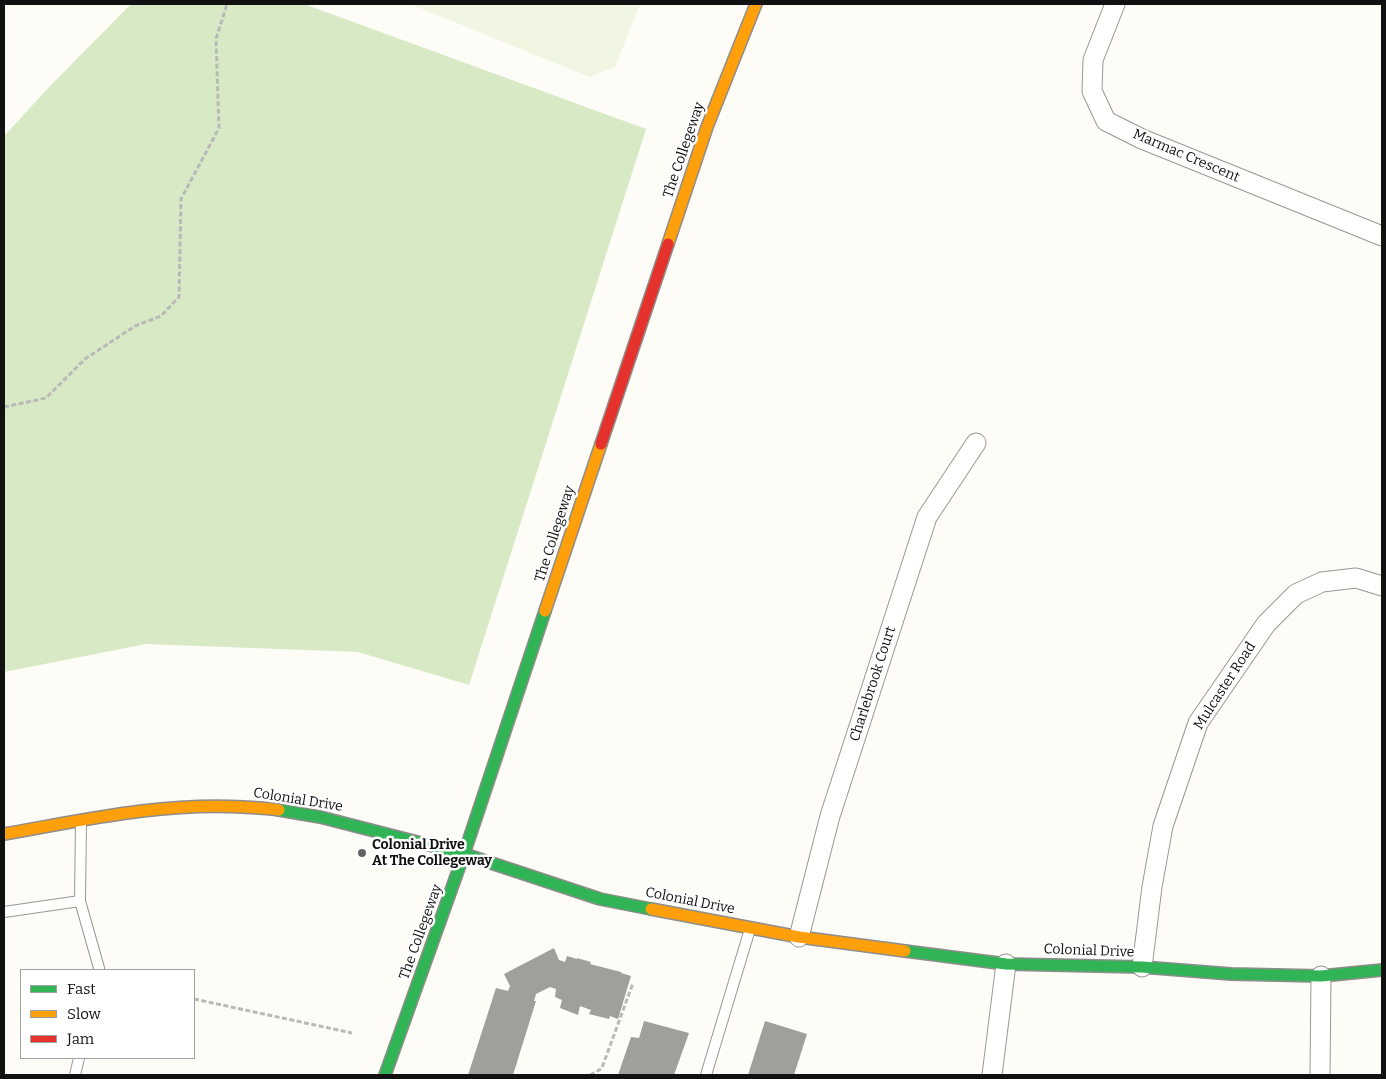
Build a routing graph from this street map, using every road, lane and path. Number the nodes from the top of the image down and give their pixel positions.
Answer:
1 (227, 4) edge
2 (756, 4) edge
3 (1116, 4) edge
4 (1382, 236) edge
5 (4, 407) edge
6 (976, 443) dead end
7 (1382, 586) edge
8 (81, 820) junction
9 (4, 834) edge
10 (464, 854) junction
11 (80, 901) junction
12 (4, 912) edge
13 (750, 928) junction
14 (799, 937) junction
15 (1006, 964) junction
16 (1142, 967) junction
17 (99, 969) edge
18 (1382, 970) edge
19 (1321, 976) junction
20 (633, 983) dead end
21 (195, 999) edge
22 (352, 1033) dead end
23 (79, 1059) edge
24 (74, 1075) edge
25 (385, 1075) edge
26 (590, 1075) edge
27 (706, 1075) edge
28 (992, 1075) edge
29 (1320, 1075) edge

1 - 5 path
2 - 10 street, The Collegeway
3 - 4 street, Marmac Crescent
6 - 14 street, Charlebrook Court
7 - 16 street, Mulcaster Road
8 - 9 street, Colonial Drive
8 - 10 street, Colonial Drive
8 - 11 lane
10 - 13 street, Colonial Drive
10 - 25 street, The Collegeway
11 - 12 lane
11 - 17 lane
13 - 14 street, Colonial Drive
13 - 27 lane
14 - 15 street, Colonial Drive
15 - 16 street, Colonial Drive
15 - 28 street
16 - 19 street, Colonial Drive
18 - 19 street, Colonial Drive
19 - 29 street
20 - 26 path
21 - 22 path
23 - 24 lane

